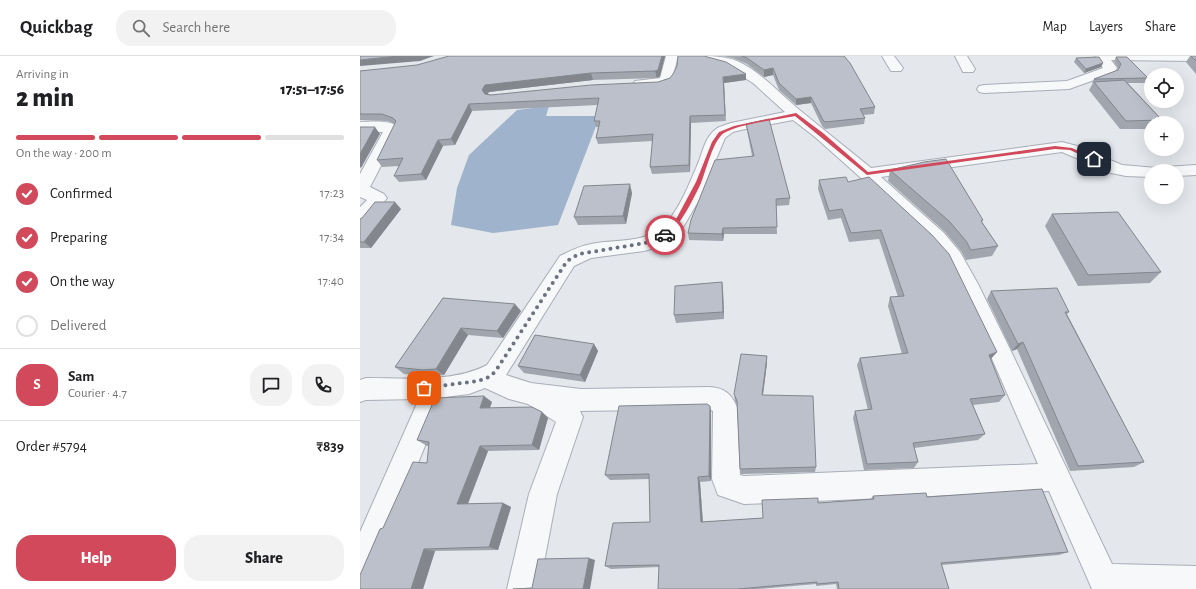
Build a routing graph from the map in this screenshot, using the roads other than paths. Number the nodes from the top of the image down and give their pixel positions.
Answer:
1 (672, 56) edge
2 (704, 56) edge
3 (888, 56) edge
4 (961, 56) edge
5 (1101, 56) edge
6 (1196, 57) edge
7 (737, 60) edge
8 (896, 68) dead end
9 (968, 69) dead end
10 (627, 84) edge
11 (984, 89) dead end
12 (796, 115) junction
13 (360, 127) edge
14 (1184, 170) edge
15 (1196, 170) edge
16 (1144, 172) edge
17 (867, 174) junction
18 (360, 219) edge
19 (487, 378) junction
20 (437, 387) junction
21 (360, 391) edge
22 (531, 394) junction
23 (1058, 477) junction
24 (360, 567) edge
25 (1196, 581) edge
26 (1106, 584) edge
27 (523, 589) edge

1 - 10 street
2 - 7 street
3 - 8 street
4 - 9 street
5 - 6 street
5 - 11 street
7 - 12 street
12 - 17 street
12 - 19 street
13 - 18 street
14 - 15 street
16 - 17 street
17 - 23 street
19 - 20 street
19 - 22 street
20 - 21 street
20 - 24 street
22 - 23 street
22 - 27 street
23 - 26 street
25 - 26 street

